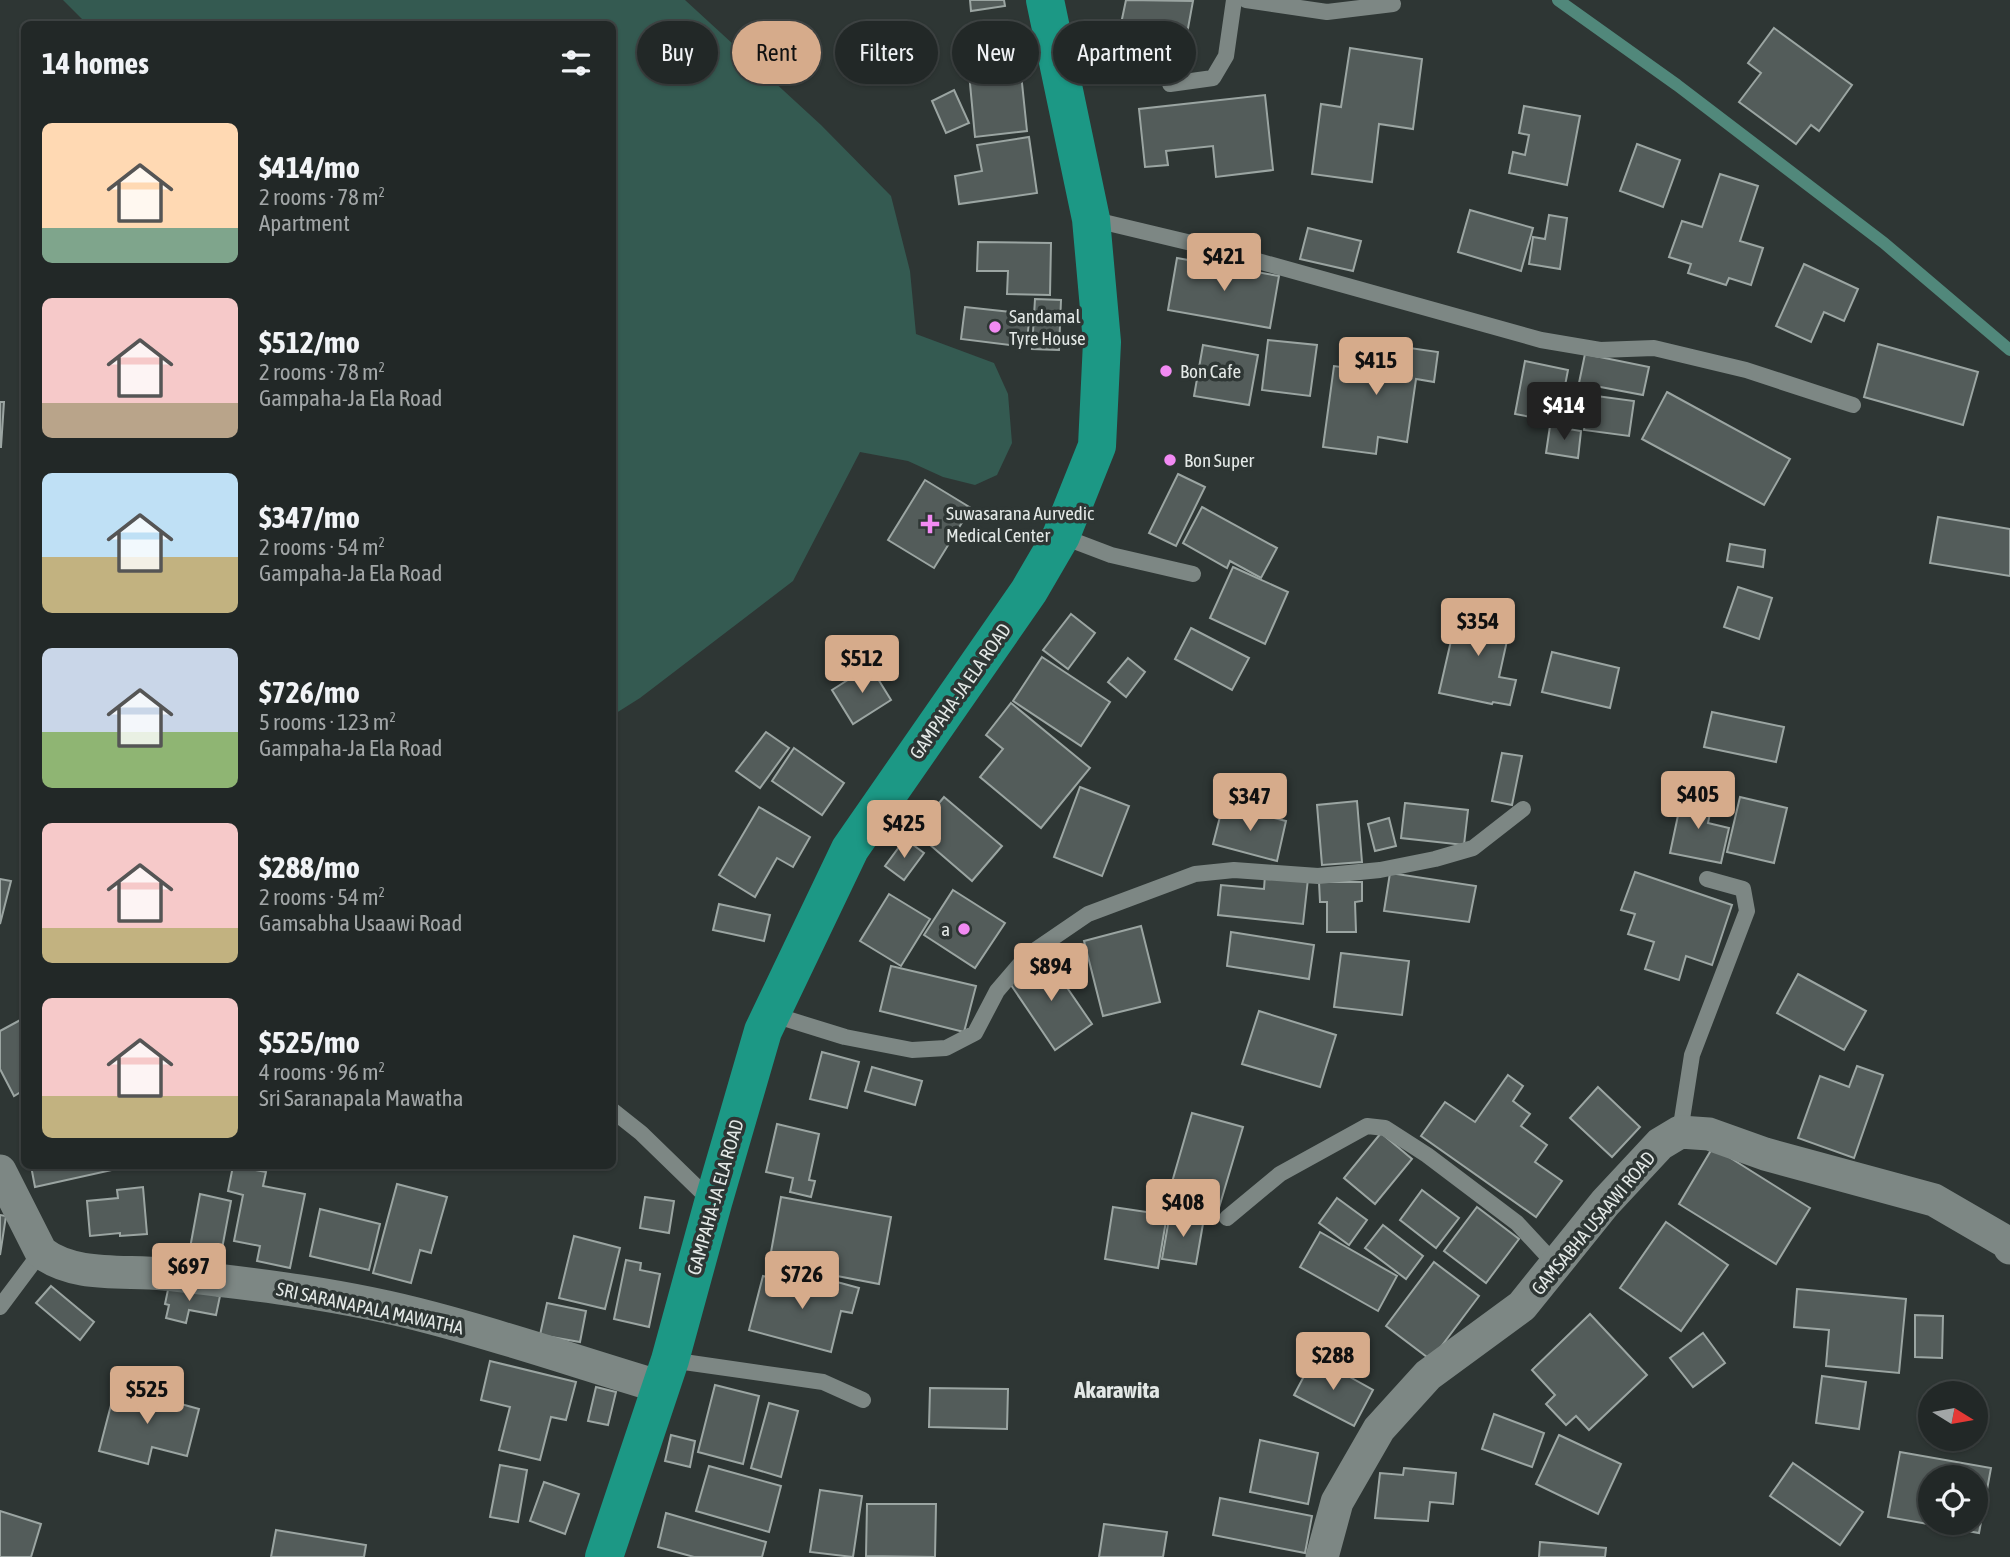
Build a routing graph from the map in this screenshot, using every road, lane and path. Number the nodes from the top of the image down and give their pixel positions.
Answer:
1 (1045, 0) edge
2 (1234, 0) edge
3 (1246, 0) edge
4 (1393, 4) dead end
5 (1196, 80) edge
6 (1091, 219) junction
7 (1853, 405) dead end
8 (1061, 536) junction
9 (1193, 574) dead end
10 (1523, 809) dead end
11 (1707, 879) dead end
12 (771, 1014) junction
13 (616, 1113) edge
14 (1680, 1132) junction
15 (0, 1171) edge
16 (713, 1203) junction
17 (1227, 1217) dead end
18 (2010, 1248) edge
19 (41, 1252) junction
20 (1556, 1265) junction
21 (0, 1307) edge
22 (666, 1373) junction
23 (863, 1400) dead end
24 (604, 1557) edge
25 (1322, 1557) edge

1 - 6 highway, GAMPAHA-JA ELA ROAD
2 - 5 lane
3 - 4 lane
6 - 7 lane
6 - 8 highway, GAMPAHA-JA ELA ROAD
8 - 9 lane
8 - 12 highway, GAMPAHA-JA ELA ROAD
10 - 12 lane
11 - 14 lane
12 - 16 highway, GAMPAHA-JA ELA ROAD
13 - 16 lane
14 - 18 street
14 - 20 street, GAMSABHA USAAWI ROAD
15 - 19 street
16 - 22 highway, GAMPAHA-JA ELA ROAD
17 - 20 lane
19 - 21 lane
19 - 22 street, SRI SARANAPALA MAWATHA
20 - 25 street, GAMSABHA USAAWI ROAD
22 - 23 lane
22 - 24 highway, GAMPAHA-JA ELA ROAD

